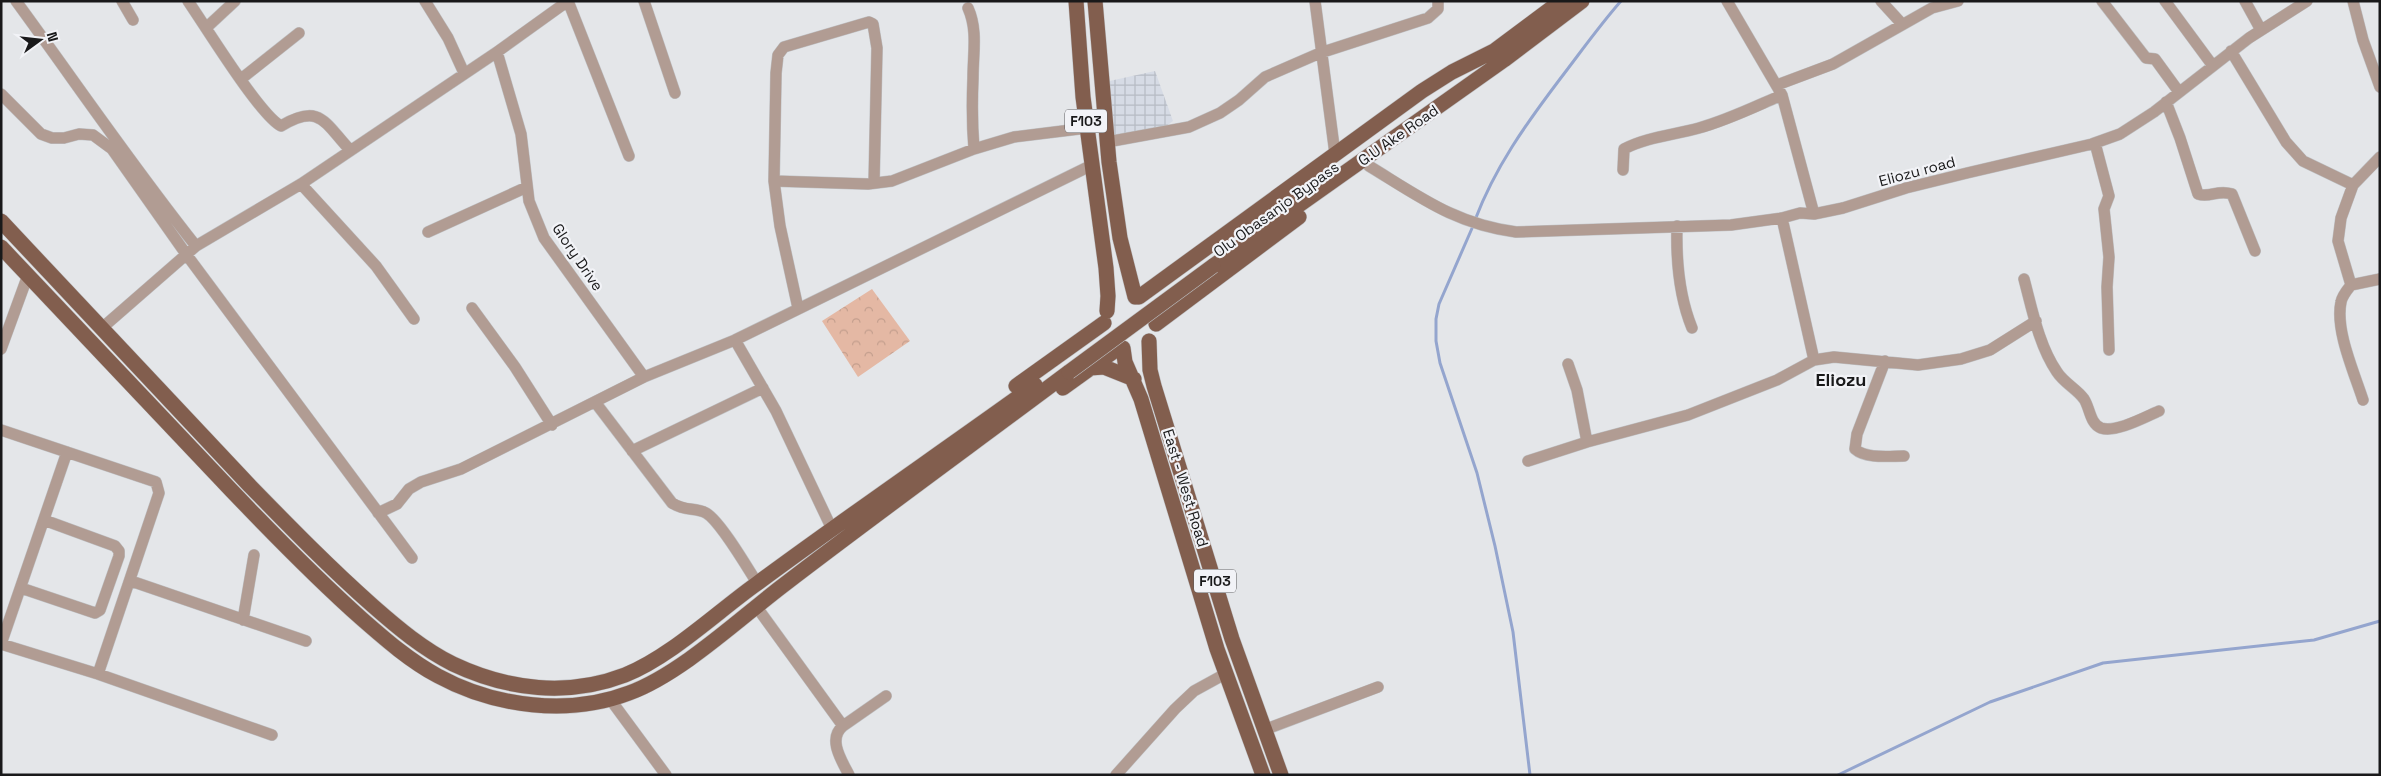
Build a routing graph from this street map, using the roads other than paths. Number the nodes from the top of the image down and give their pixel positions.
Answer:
1 (16, 1) edge
2 (122, 1) edge
3 (188, 1) edge
4 (235, 1) edge
5 (426, 1) edge
6 (568, 1) edge
7 (644, 1) edge
8 (1076, 1) edge
9 (1095, 1) edge
10 (1315, 1) edge
11 (1438, 1) edge
12 (1561, 1) edge
13 (1582, 1) edge
14 (1726, 1) edge
15 (1881, 1) edge
16 (1958, 1) edge
17 (2102, 1) edge
18 (2165, 1) edge
19 (2245, 1) edge
20 (2307, 1) edge
21 (2353, 1) edge
22 (968, 8) dead end
23 (132, 20) dead end
24 (1902, 24) junction
25 (206, 28) junction
26 (2261, 30) junction
27 (300, 33) dead end
28 (2232, 51) junction
29 (497, 52) junction
30 (1320, 53) junction
31 (1501, 54) junction
32 (2213, 66) junction
33 (464, 72) junction
34 (241, 79) junction
35 (2380, 87) edge
36 (1780, 90) junction
37 (2179, 92) junction
38 (1, 94) edge
39 (675, 94) dead end
40 (2166, 102) junction
41 (1087, 128) junction
42 (1107, 142) junction
43 (2094, 143) junction
44 (974, 149) junction
45 (350, 150) junction
46 (1335, 154) junction
47 (629, 156) dead end
48 (2380, 157) edge
49 (1092, 166) junction
50 (1369, 166) junction
51 (1624, 170) dead end
52 (774, 181) junction
53 (874, 183) junction
54 (301, 184) junction
55 (2352, 185) junction
56 (527, 187) junction
57 (1814, 214) junction
58 (1782, 218) junction
59 (1, 221) edge
60 (1677, 226) junction
61 (428, 232) dead end
62 (196, 246) junction
63 (1, 247) edge
64 (2255, 251) dead end
65 (186, 254) junction
66 (28, 275) junction
67 (2024, 279) dead end
68 (2380, 279) edge
69 (2351, 285) junction
70 (1137, 297) junction
71 (472, 308) dead end
72 (798, 308) junction
73 (1105, 317) junction
74 (414, 319) dead end
75 (7, 321) edge
76 (2036, 321) junction
77 (1156, 324) junction
78 (102, 328) junction
79 (1692, 328) dead end
80 (735, 340) junction
81 (1149, 341) junction
82 (1122, 347) junction
83 (1, 349) edge
84 (2109, 350) dead end
85 (1814, 360) junction
86 (1885, 362) junction
87 (1568, 364) dead end
88 (1090, 368) junction
89 (644, 377) junction
90 (1134, 379) junction
91 (762, 388) junction
92 (2363, 400) dead end
93 (595, 402) junction
94 (2159, 411) dead end
95 (552, 425) junction
96 (1, 430) edge
97 (1587, 442) junction
98 (632, 451) junction
99 (67, 452) junction
100 (1904, 456) dead end
101 (1528, 461) dead end
102 (378, 513) junction
103 (44, 520) junction
104 (831, 528) junction
105 (820, 548) junction
106 (254, 555) dead end
107 (412, 558) dead end
108 (131, 582) junction
109 (757, 583) junction
110 (21, 588) junction
111 (756, 606) junction
112 (243, 620) junction
113 (306, 642) dead end
114 (1, 644) edge
115 (98, 674) junction
116 (1226, 674) junction
117 (1378, 687) dead end
118 (886, 696) dead end
119 (610, 699) junction
120 (843, 726) junction
121 (1264, 730) junction
122 (272, 735) dead end
123 (666, 775) edge
124 (850, 775) edge
125 (1116, 775) edge
126 (1263, 775) edge
127 (1281, 775) edge

1 - 62 street
2 - 23 street
3 - 25 street
4 - 25 street
5 - 33 street
6 - 29 street
6 - 47 street
7 - 39 street
8 - 41 main road, F103
9 - 42 main road, F103
10 - 30 street
11 - 30 street
12 - 31 main road, Olu Obasanjo Bypass
13 - 31 main road
14 - 36 street
15 - 24 street
16 - 24 street
17 - 37 street
18 - 32 street
19 - 26 street
20 - 26 street, Eliozu road
21 - 35 street
22 - 44 street
24 - 36 street
25 - 34 street
26 - 28 street, Eliozu road
27 - 34 street
28 - 32 street, Eliozu road
28 - 55 street
29 - 33 street
29 - 56 street, Glory Drive
30 - 42 street
30 - 46 street
31 - 46 main road
31 - 50 main road
31 - 105 main road, Olu Obasanjo Bypass
32 - 37 street, Eliozu road
33 - 45 street
34 - 45 street
36 - 51 street
36 - 57 street
37 - 40 street, Eliozu road
38 - 65 street
40 - 43 street, Eliozu road
40 - 64 street
41 - 44 street
41 - 49 main road, F103
42 - 70 main road, F103
43 - 57 street, Eliozu road
43 - 84 street
44 - 53 street
45 - 54 street
46 - 70 main road
48 - 55 street
49 - 72 street
49 - 73 main road, F103
50 - 60 street, Eliozu road
50 - 77 main road
52 - 53 street
52 - 53 street
52 - 72 street
54 - 62 street
54 - 74 street
55 - 69 street
56 - 61 street
56 - 89 street, Glory Drive
57 - 58 street, Eliozu road
58 - 60 street, Eliozu road
58 - 85 street
59 - 78 main road
60 - 79 street
62 - 65 street
63 - 66 main road
65 - 78 street
65 - 102 street
66 - 75 street
66 - 119 main road
67 - 76 street
68 - 69 street
69 - 92 street
70 - 73 main road
70 - 77 main road
71 - 95 street
72 - 80 street
73 - 82 main road, F103
73 - 104 main road
75 - 83 street
76 - 86 street
76 - 94 street
77 - 81 main road, F103
78 - 109 main road
80 - 89 street
80 - 91 street
81 - 82 main road
81 - 121 main road, East - West Road / F103
82 - 88 main road
82 - 90 main road, East - West Road / F103
85 - 86 street
85 - 97 street
86 - 100 street
87 - 97 street
88 - 90 main road
88 - 105 main road
89 - 93 street
90 - 116 main road, East - West Road / F103
91 - 98 street
91 - 104 street
93 - 95 street
93 - 98 street
95 - 102 street
96 - 99 street
97 - 101 street
98 - 109 street
99 - 103 street
99 - 108 street
102 - 107 street
103 - 110 street
103 - 110 street
104 - 105 main road
105 - 109 main road
105 - 111 main road
106 - 112 street
108 - 112 street
108 - 115 street
110 - 114 street
111 - 119 main road
111 - 120 street
112 - 113 street
114 - 115 street
115 - 122 street
116 - 125 street
116 - 126 main road, East - West Road / F103
117 - 121 street
118 - 120 street
119 - 123 street
120 - 124 street
121 - 127 main road, East - West Road / F103

